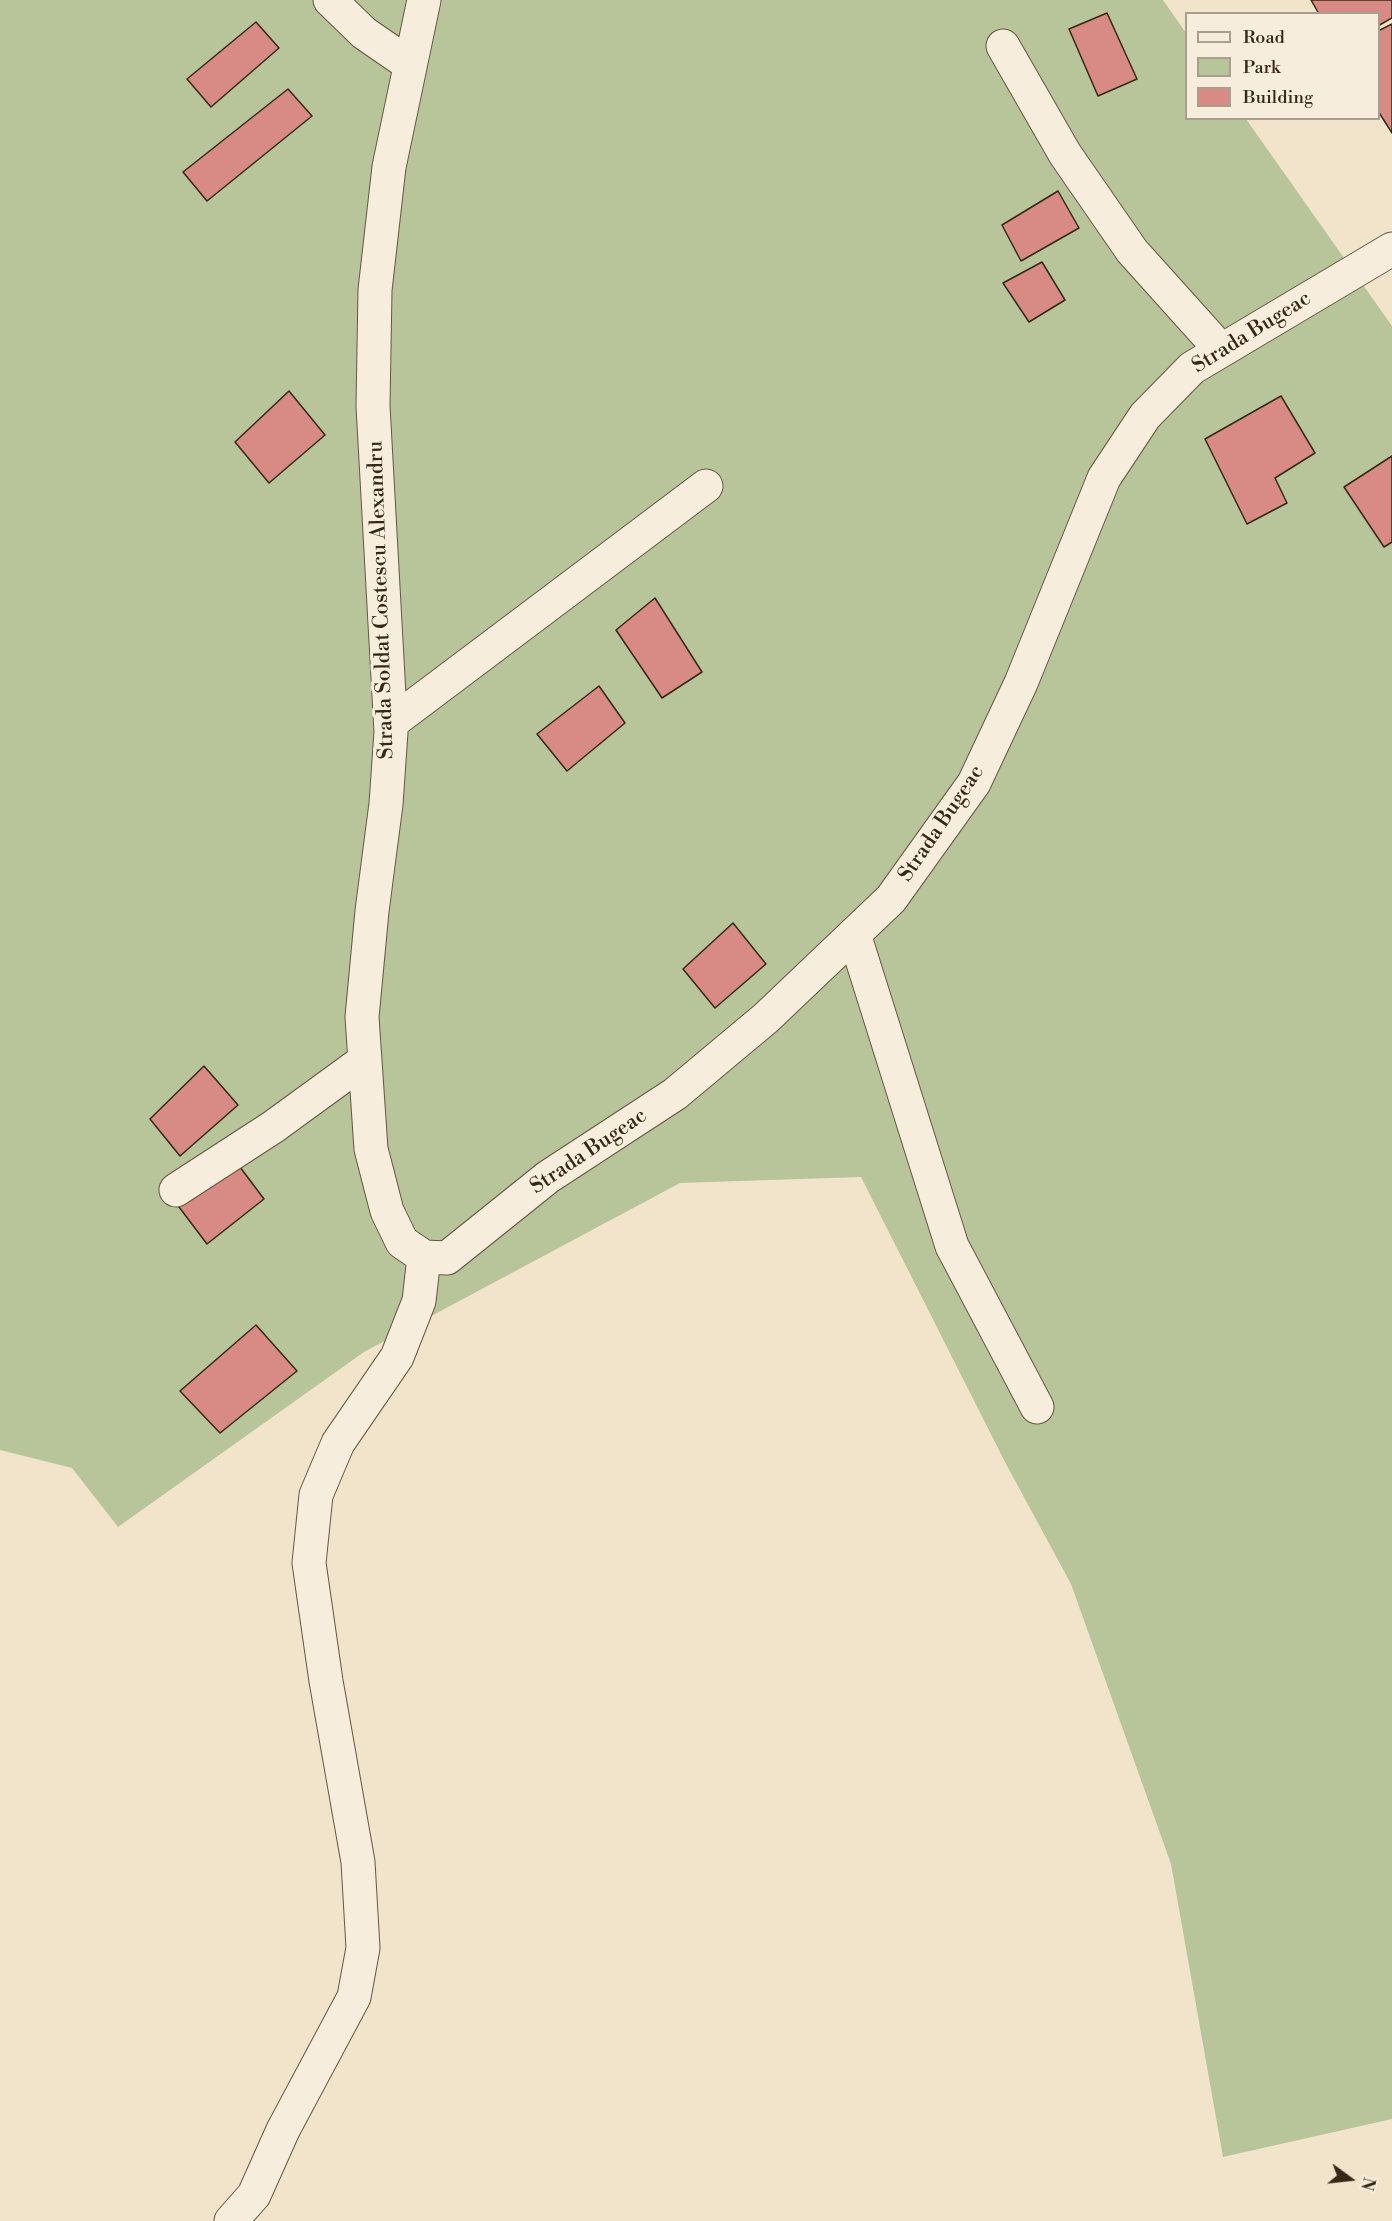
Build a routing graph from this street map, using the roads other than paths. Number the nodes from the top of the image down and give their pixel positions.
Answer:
1 (330, 0) edge
2 (424, 0) edge
3 (1003, 46) dead end
4 (409, 64) junction
5 (1392, 249) edge
6 (1221, 350) junction
7 (705, 486) dead end
8 (391, 723) junction
9 (854, 934) junction
10 (365, 1060) junction
11 (176, 1190) dead end
12 (424, 1257) junction
13 (1037, 1407) dead end
14 (231, 2221) edge

1 - 4 street
2 - 4 street, Strada Soldat Costescu Alexandru
3 - 6 street
4 - 8 street, Strada Soldat Costescu Alexandru
5 - 6 street, Strada Bugeac
6 - 9 street, Strada Bugeac
7 - 8 street
8 - 10 street, Strada Soldat Costescu Alexandru
9 - 12 street, Strada Bugeac
9 - 13 street
10 - 11 street
10 - 12 street, Strada Soldat Costescu Alexandru
12 - 14 street

